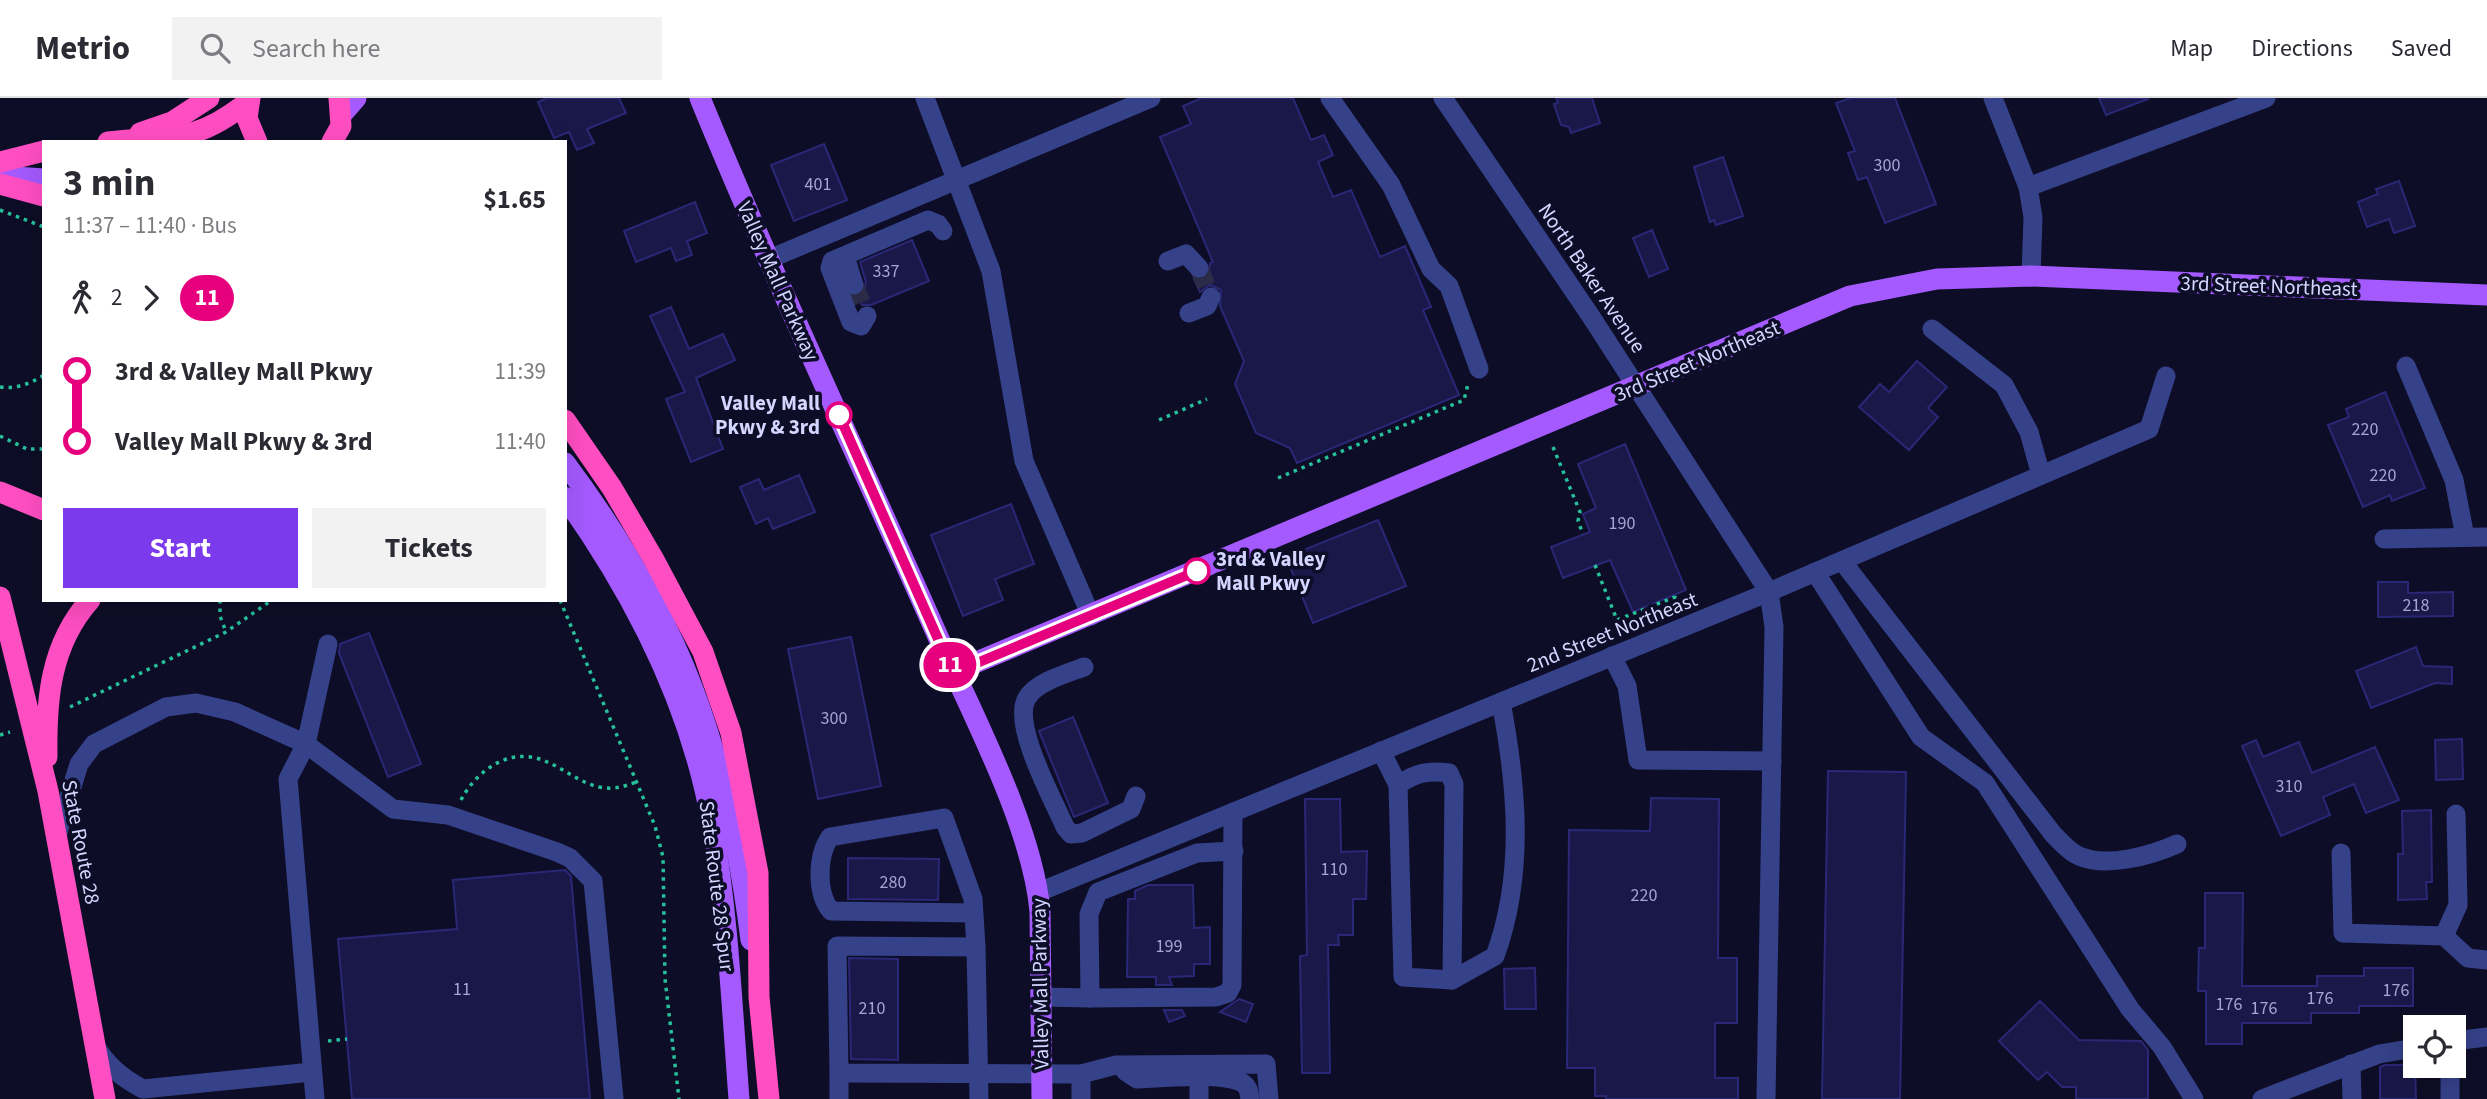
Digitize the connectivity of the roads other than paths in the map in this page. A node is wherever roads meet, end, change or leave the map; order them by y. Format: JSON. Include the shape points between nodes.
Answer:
{"nodes":[{"id":1,"x":209,"y":98,"type":"edge"},
{"id":2,"x":700,"y":98,"type":"edge"},
{"id":3,"x":925,"y":98,"type":"edge"},
{"id":4,"x":1151,"y":98,"type":"edge"},
{"id":5,"x":1330,"y":98,"type":"edge"},
{"id":6,"x":1443,"y":98,"type":"edge"},
{"id":7,"x":1993,"y":98,"type":"edge"},
{"id":8,"x":2266,"y":98,"type":"edge"},
{"id":9,"x":249,"y":100,"type":"edge"},
{"id":10,"x":346,"y":103,"type":"edge"},
{"id":11,"x":116,"y":140,"type":"edge"},
{"id":12,"x":132,"y":140,"type":"edge"},
{"id":13,"x":256,"y":140,"type":"edge"},
{"id":14,"x":335,"y":140,"type":"edge"},
{"id":15,"x":42,"y":152,"type":"edge"},
{"id":16,"x":0,"y":163,"type":"edge"},
{"id":17,"x":42,"y":163,"type":"edge"},
{"id":18,"x":42,"y":179,"type":"edge"},
{"id":19,"x":0,"y":180,"type":"edge"},
{"id":20,"x":958,"y":181,"type":"junction"},
{"id":21,"x":2028,"y":187,"type":"junction"},
{"id":22,"x":42,"y":189,"type":"edge"},
{"id":23,"x":42,"y":195,"type":"edge"},
{"id":24,"x":943,"y":231,"type":"dead end"},
{"id":25,"x":841,"y":257,"type":"junction"},
{"id":26,"x":767,"y":260,"type":"junction"},
{"id":27,"x":1168,"y":261,"type":"dead end"},
{"id":28,"x":1199,"y":268,"type":"dead end"},
{"id":29,"x":2031,"y":276,"type":"junction"},
{"id":30,"x":850,"y":287,"type":"tunnel mouth"},
{"id":31,"x":2487,"y":295,"type":"edge"},
{"id":32,"x":1211,"y":297,"type":"dead end"},
{"id":33,"x":1189,"y":313,"type":"dead end"},
{"id":34,"x":864,"y":324,"type":"dead end"},
{"id":35,"x":1932,"y":329,"type":"dead end"},
{"id":36,"x":2406,"y":366,"type":"dead end"},
{"id":37,"x":1479,"y":369,"type":"road end"},
{"id":38,"x":2166,"y":376,"type":"dead end"},
{"id":39,"x":1637,"y":387,"type":"junction"},
{"id":40,"x":567,"y":423,"type":"edge"},
{"id":41,"x":568,"y":466,"type":"edge"},
{"id":42,"x":2041,"y":475,"type":"junction"},
{"id":43,"x":0,"y":492,"type":"edge"},
{"id":44,"x":567,"y":499,"type":"edge"},
{"id":45,"x":42,"y":509,"type":"edge"},
{"id":46,"x":2465,"y":537,"type":"junction"},
{"id":47,"x":2487,"y":537,"type":"edge"},
{"id":48,"x":2384,"y":539,"type":"dead end"},
{"id":49,"x":1842,"y":561,"type":"junction"},
{"id":50,"x":1815,"y":572,"type":"junction"},
{"id":51,"x":1769,"y":592,"type":"junction"},
{"id":52,"x":0,"y":597,"type":"edge"},
{"id":53,"x":89,"y":602,"type":"edge"},
{"id":54,"x":1091,"y":616,"type":"junction"},
{"id":55,"x":328,"y":644,"type":"dead end"},
{"id":56,"x":1612,"y":656,"type":"junction"},
{"id":57,"x":1084,"y":667,"type":"dead end"},
{"id":58,"x":953,"y":673,"type":"junction"},
{"id":59,"x":1501,"y":702,"type":"junction"},
{"id":60,"x":306,"y":744,"type":"junction"},
{"id":61,"x":1381,"y":751,"type":"junction"},
{"id":62,"x":1772,"y":761,"type":"junction"},
{"id":63,"x":1398,"y":785,"type":"junction"},
{"id":64,"x":48,"y":791,"type":"junction"},
{"id":65,"x":1136,"y":796,"type":"dead end"},
{"id":66,"x":1233,"y":812,"type":"junction"},
{"id":67,"x":2456,"y":814,"type":"dead end"},
{"id":68,"x":55,"y":840,"type":"junction"},
{"id":69,"x":2177,"y":844,"type":"dead end"},
{"id":70,"x":1234,"y":852,"type":"junction"},
{"id":71,"x":2341,"y":853,"type":"dead end"},
{"id":72,"x":1038,"y":892,"type":"junction"},
{"id":73,"x":974,"y":913,"type":"junction"},
{"id":74,"x":2444,"y":936,"type":"junction"},
{"id":75,"x":976,"y":947,"type":"junction"},
{"id":76,"x":2487,"y":961,"type":"edge"},
{"id":77,"x":1452,"y":980,"type":"junction"},
{"id":78,"x":1042,"y":997,"type":"junction"},
{"id":79,"x":758,"y":998,"type":"junction"},
{"id":80,"x":1090,"y":998,"type":"junction"},
{"id":81,"x":2487,"y":1037,"type":"edge"},
{"id":82,"x":2466,"y":1040,"type":"edge"},
{"id":83,"x":95,"y":1046,"type":"junction"},
{"id":84,"x":2403,"y":1050,"type":"edge"},
{"id":85,"x":2351,"y":1064,"type":"junction"},
{"id":86,"x":1199,"y":1071,"type":"junction"},
{"id":87,"x":312,"y":1072,"type":"junction"},
{"id":88,"x":839,"y":1073,"type":"junction"},
{"id":89,"x":979,"y":1074,"type":"junction"},
{"id":90,"x":1042,"y":1074,"type":"junction"},
{"id":91,"x":1081,"y":1074,"type":"junction"},
{"id":92,"x":2450,"y":1078,"type":"edge"},
{"id":93,"x":105,"y":1099,"type":"edge"},
{"id":94,"x":315,"y":1099,"type":"edge"},
{"id":95,"x":614,"y":1099,"type":"edge"},
{"id":96,"x":739,"y":1099,"type":"edge"},
{"id":97,"x":769,"y":1099,"type":"edge"},
{"id":98,"x":839,"y":1099,"type":"edge"},
{"id":99,"x":979,"y":1099,"type":"edge"},
{"id":100,"x":1042,"y":1099,"type":"edge"},
{"id":101,"x":1082,"y":1099,"type":"edge"},
{"id":102,"x":1199,"y":1099,"type":"edge"},
{"id":103,"x":1250,"y":1099,"type":"edge"},
{"id":104,"x":1269,"y":1099,"type":"edge"},
{"id":105,"x":1766,"y":1099,"type":"edge"},
{"id":106,"x":2194,"y":1099,"type":"edge"},
{"id":107,"x":2262,"y":1099,"type":"edge"},
{"id":108,"x":2352,"y":1099,"type":"edge"},
{"id":109,"x":2450,"y":1099,"type":"edge"}],
"edges":[{"from":1,"to":11,"type":"highway","via":[[172,122]]},
{"from":2,"to":26,"type":"main road","name":"Valley Mall Parkway"},
{"from":3,"to":20,"type":"street"},
{"from":4,"to":20,"type":"street"},
{"from":5,"to":37,"type":"street","via":[[1391,185],[1431,269],[1450,286]]},
{"from":6,"to":39,"type":"street","name":"North Baker Avenue"},
{"from":7,"to":21,"type":"street"},
{"from":8,"to":21,"type":"street"},
{"from":9,"to":12,"type":"highway","via":[[204,131]]},
{"from":9,"to":13,"type":"highway","via":[[247,118]]},
{"from":10,"to":14,"type":"highway"},
{"from":15,"to":16,"type":"highway"},
{"from":16,"to":17,"type":"main road"},
{"from":18,"to":19,"type":"main road"},
{"from":19,"to":22,"type":"highway"},
{"from":19,"to":23,"type":"highway"},
{"from":20,"to":26,"type":"street"},
{"from":20,"to":54,"type":"street","via":[[991,271],[1024,461]]},
{"from":21,"to":29,"type":"street","via":[[2033,217]]},
{"from":24,"to":25,"type":"street","via":[[928,220]]},
{"from":25,"to":30,"type":"street"},
{"from":25,"to":34,"type":"street","via":[[832,261],[830,268],[851,322]]},
{"from":26,"to":58,"type":"main road","name":"Valley Mall Parkway"},
{"from":27,"to":28,"type":"street","via":[[1186,254]]},
{"from":29,"to":31,"type":"main road","name":"3rd Street Northeast"},
{"from":29,"to":39,"type":"main road","name":"3rd Street Northeast","via":[[1937,278],[1850,296]]},
{"from":32,"to":33,"type":"street","via":[[1207,306]]},
{"from":35,"to":42,"type":"street","via":[[2004,385],[2029,432]]},
{"from":36,"to":46,"type":"street","via":[[2454,480]]},
{"from":38,"to":42,"type":"street","name":"2nd Street Northeast","via":[[2149,429]]},
{"from":39,"to":51,"type":"street","name":"North Baker Avenue"},
{"from":39,"to":54,"type":"main road","name":"3rd Street Northeast"},
{"from":40,"to":79,"type":"highway","via":[[653,558],[703,652],[731,733],[758,873]]},
{"from":41,"to":79,"type":"main road","name":"State Route 28 Spur","via":[[649,590],[683,659],[710,732],[738,845]]},
{"from":42,"to":49,"type":"street","name":"2nd Street Northeast"},
{"from":43,"to":45,"type":"highway"},
{"from":44,"to":96,"type":"main road","name":"State Route 28 Spur","via":[[607,557],[653,641],[692,745],[715,842]]},
{"from":46,"to":47,"type":"street"},
{"from":46,"to":48,"type":"street"},
{"from":49,"to":50,"type":"street","name":"2nd Street Northeast"},
{"from":49,"to":69,"type":"street","via":[[2053,834],[2076,855],[2098,862],[2160,852]]},
{"from":50,"to":51,"type":"street","name":"2nd Street Northeast"},
{"from":50,"to":106,"type":"street","via":[[1921,737],[1985,783],[2130,1009],[2162,1047]]},
{"from":51,"to":56,"type":"street","name":"2nd Street Northeast"},
{"from":51,"to":62,"type":"street","via":[[1774,627]]},
{"from":52,"to":64,"type":"highway","name":"State Route 28"},
{"from":53,"to":64,"type":"highway","via":[[66,634],[51,679]]},
{"from":54,"to":58,"type":"main road","name":"3rd Street Northeast"},
{"from":55,"to":60,"type":"street"},
{"from":56,"to":59,"type":"street","name":"2nd Street Northeast"},
{"from":56,"to":62,"type":"street","via":[[1628,686],[1638,760]]},
{"from":57,"to":65,"type":"street","via":[[1041,686],[1027,698],[1023,715],[1027,737],[1072,834],[1131,809]]},
{"from":58,"to":72,"type":"main road","name":"Valley Mall Parkway","via":[[1023,834]]},
{"from":59,"to":61,"type":"street","name":"2nd Street Northeast"},
{"from":59,"to":77,"type":"street","via":[[1513,779],[1513,896],[1495,956]]},
{"from":60,"to":68,"type":"street","via":[[235,712],[197,703],[166,707],[94,744],[79,764]]},
{"from":60,"to":87,"type":"street","via":[[288,779]]},
{"from":60,"to":95,"type":"street","via":[[393,809],[449,815],[570,858],[593,881]]},
{"from":61,"to":63,"type":"street"},
{"from":61,"to":66,"type":"street","name":"2nd Street Northeast"},
{"from":62,"to":105,"type":"street"},
{"from":63,"to":77,"type":"street","via":[[1403,977]]},
{"from":63,"to":77,"type":"street","via":[[1413,775],[1434,771],[1449,773],[1454,784]]},
{"from":64,"to":68,"type":"highway","name":"State Route 28"},
{"from":66,"to":70,"type":"street"},
{"from":66,"to":72,"type":"street","name":"2nd Street Northeast"},
{"from":67,"to":74,"type":"street","via":[[2458,905]]},
{"from":68,"to":83,"type":"highway","name":"State Route 28"},
{"from":70,"to":80,"type":"street","via":[[1197,853],[1098,892],[1088,914]]},
{"from":70,"to":80,"type":"street","via":[[1232,985],[1228,993],[1216,997]]},
{"from":71,"to":74,"type":"street","via":[[2343,933]]},
{"from":72,"to":78,"type":"main road","name":"Valley Mall Parkway"},
{"from":73,"to":73,"type":"street","via":[[944,818],[830,837],[822,849],[824,903],[831,911]]},
{"from":73,"to":75,"type":"street"},
{"from":74,"to":76,"type":"street","via":[[2468,958]]},
{"from":75,"to":88,"type":"street","via":[[837,946]]},
{"from":75,"to":89,"type":"street"},
{"from":78,"to":80,"type":"street"},
{"from":78,"to":90,"type":"main road","name":"Valley Mall Parkway"},
{"from":79,"to":97,"type":"highway"},
{"from":81,"to":82,"type":"street"},
{"from":83,"to":87,"type":"street","via":[[106,1063],[143,1089]]},
{"from":83,"to":93,"type":"highway","name":"State Route 28"},
{"from":84,"to":85,"type":"street"},
{"from":85,"to":107,"type":"street"},
{"from":85,"to":108,"type":"street"},
{"from":86,"to":91,"type":"street","via":[[1116,1065]]},
{"from":86,"to":102,"type":"street"},
{"from":86,"to":103,"type":"street","via":[[1235,1079],[1248,1088]]},
{"from":86,"to":104,"type":"street","via":[[1266,1065]]},
{"from":87,"to":94,"type":"street"},
{"from":88,"to":89,"type":"street"},
{"from":88,"to":98,"type":"street"},
{"from":89,"to":90,"type":"street"},
{"from":89,"to":99,"type":"street"},
{"from":90,"to":91,"type":"street"},
{"from":90,"to":100,"type":"main road","name":"Valley Mall Parkway"},
{"from":91,"to":101,"type":"street"},
{"from":92,"to":109,"type":"street"}]}
